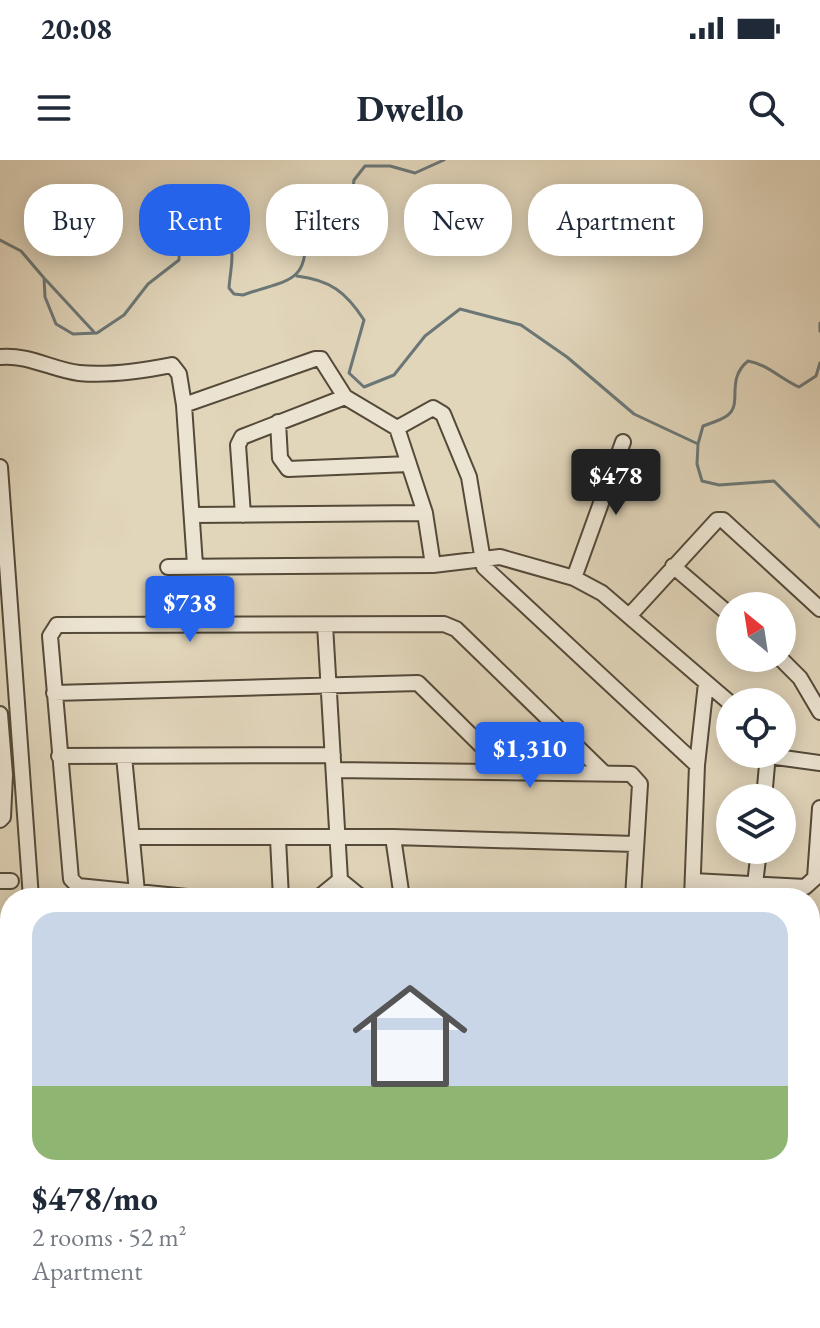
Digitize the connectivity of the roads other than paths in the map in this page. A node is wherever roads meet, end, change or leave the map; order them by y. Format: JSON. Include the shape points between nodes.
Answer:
{"nodes":[{"id":1,"x":0,"y":357,"type":"edge"},
{"id":2,"x":345,"y":397,"type":"junction"},
{"id":3,"x":184,"y":405,"type":"junction"},
{"id":4,"x":278,"y":422,"type":"junction"},
{"id":5,"x":397,"y":428,"type":"junction"},
{"id":6,"x":623,"y":442,"type":"dead end"},
{"id":7,"x":409,"y":464,"type":"junction"},
{"id":8,"x":0,"y":467,"type":"edge"},
{"id":9,"x":425,"y":513,"type":"junction"},
{"id":10,"x":192,"y":515,"type":"junction"},
{"id":11,"x":243,"y":515,"type":"junction"},
{"id":12,"x":480,"y":559,"type":"junction"},
{"id":13,"x":195,"y":565,"type":"junction"},
{"id":14,"x":433,"y":565,"type":"junction"},
{"id":15,"x":673,"y":566,"type":"junction"},
{"id":16,"x":168,"y":567,"type":"dead end"},
{"id":17,"x":574,"y":578,"type":"junction"},
{"id":18,"x":716,"y":603,"type":"edge"},
{"id":19,"x":820,"y":609,"type":"edge"},
{"id":20,"x":630,"y":615,"type":"junction"},
{"id":21,"x":6,"y":620,"type":"edge"},
{"id":22,"x":325,"y":625,"type":"junction"},
{"id":23,"x":794,"y":672,"type":"edge"},
{"id":24,"x":706,"y":683,"type":"junction"},
{"id":25,"x":329,"y":684,"type":"junction"},
{"id":26,"x":716,"y":691,"type":"edge"},
{"id":27,"x":54,"y":693,"type":"junction"},
{"id":28,"x":820,"y":712,"type":"edge"},
{"id":29,"x":0,"y":714,"type":"edge"},
{"id":30,"x":59,"y":756,"type":"junction"},
{"id":31,"x":124,"y":756,"type":"junction"},
{"id":32,"x":796,"y":759,"type":"edge"},
{"id":33,"x":333,"y":763,"type":"junction"},
{"id":34,"x":820,"y":763,"type":"edge"},
{"id":35,"x":697,"y":765,"type":"junction"},
{"id":36,"x":507,"y":771,"type":"junction"},
{"id":37,"x":604,"y":773,"type":"junction"},
{"id":38,"x":3,"y":775,"type":"edge"},
{"id":39,"x":820,"y":808,"type":"edge"},
{"id":40,"x":0,"y":820,"type":"edge"},
{"id":41,"x":132,"y":837,"type":"junction"},
{"id":42,"x":393,"y":837,"type":"junction"},
{"id":43,"x":278,"y":839,"type":"junction"},
{"id":44,"x":338,"y":839,"type":"junction"},
{"id":45,"x":635,"y":844,"type":"junction"},
{"id":46,"x":757,"y":864,"type":"edge"},
{"id":47,"x":340,"y":880,"type":"junction"},
{"id":48,"x":693,"y":881,"type":"junction"},
{"id":49,"x":755,"y":884,"type":"junction"},
{"id":50,"x":30,"y":888,"type":"edge"},
{"id":51,"x":98,"y":888,"type":"edge"},
{"id":52,"x":137,"y":888,"type":"edge"},
{"id":53,"x":280,"y":888,"type":"edge"},
{"id":54,"x":330,"y":888,"type":"edge"},
{"id":55,"x":350,"y":888,"type":"edge"},
{"id":56,"x":401,"y":888,"type":"edge"},
{"id":57,"x":633,"y":888,"type":"edge"},
{"id":58,"x":693,"y":888,"type":"edge"}],
"edges":[{"from":1,"to":3,"type":"street","via":[[78,373],[172,365],[179,374]]},
{"from":2,"to":3,"type":"street","via":[[327,365],[315,359]]},
{"from":2,"to":4,"type":"street"},
{"from":2,"to":5,"type":"street"},
{"from":3,"to":10,"type":"street"},
{"from":4,"to":7,"type":"street","via":[[280,458],[288,469]]},
{"from":4,"to":11,"type":"street","via":[[248,433],[238,445]]},
{"from":5,"to":7,"type":"street"},
{"from":5,"to":12,"type":"street","via":[[433,408],[443,414],[469,477]]},
{"from":6,"to":17,"type":"street"},
{"from":7,"to":9,"type":"street"},
{"from":8,"to":21,"type":"street"},
{"from":9,"to":11,"type":"street"},
{"from":9,"to":14,"type":"street"},
{"from":10,"to":11,"type":"street"},
{"from":10,"to":13,"type":"street"},
{"from":12,"to":14,"type":"street"},
{"from":12,"to":17,"type":"street","via":[[500,557]]},
{"from":12,"to":35,"type":"street","via":[[488,573]]},
{"from":13,"to":14,"type":"street"},
{"from":13,"to":16,"type":"street"},
{"from":15,"to":18,"type":"street"},
{"from":15,"to":19,"type":"street","via":[[711,523],[723,520]]},
{"from":15,"to":20,"type":"street"},
{"from":17,"to":20,"type":"street"},
{"from":20,"to":24,"type":"street"},
{"from":21,"to":50,"type":"street"},
{"from":22,"to":25,"type":"street"},
{"from":22,"to":27,"type":"street","via":[[57,625],[50,636]]},
{"from":22,"to":37,"type":"street","via":[[444,624],[456,629]]},
{"from":23,"to":28,"type":"street"},
{"from":24,"to":26,"type":"street"},
{"from":24,"to":35,"type":"street"},
{"from":25,"to":27,"type":"street"},
{"from":25,"to":33,"type":"street"},
{"from":25,"to":36,"type":"street","via":[[418,683]]},
{"from":27,"to":30,"type":"street"},
{"from":29,"to":38,"type":"street"},
{"from":30,"to":31,"type":"street"},
{"from":30,"to":51,"type":"street","via":[[71,879],[78,886]]},
{"from":31,"to":33,"type":"street"},
{"from":31,"to":41,"type":"street"},
{"from":32,"to":34,"type":"street"},
{"from":33,"to":36,"type":"street"},
{"from":33,"to":44,"type":"street"},
{"from":35,"to":48,"type":"street"},
{"from":36,"to":37,"type":"street"},
{"from":37,"to":45,"type":"street","via":[[631,774],[640,784]]},
{"from":38,"to":40,"type":"street"},
{"from":39,"to":49,"type":"street","via":[[812,883]]},
{"from":41,"to":43,"type":"street"},
{"from":41,"to":52,"type":"street"},
{"from":42,"to":44,"type":"street"},
{"from":42,"to":45,"type":"street"},
{"from":42,"to":56,"type":"street"},
{"from":43,"to":44,"type":"street"},
{"from":43,"to":53,"type":"street"},
{"from":44,"to":47,"type":"street"},
{"from":45,"to":57,"type":"street"},
{"from":46,"to":49,"type":"street"},
{"from":47,"to":54,"type":"street"},
{"from":47,"to":55,"type":"street"},
{"from":48,"to":49,"type":"street"},
{"from":48,"to":58,"type":"street"}]}
